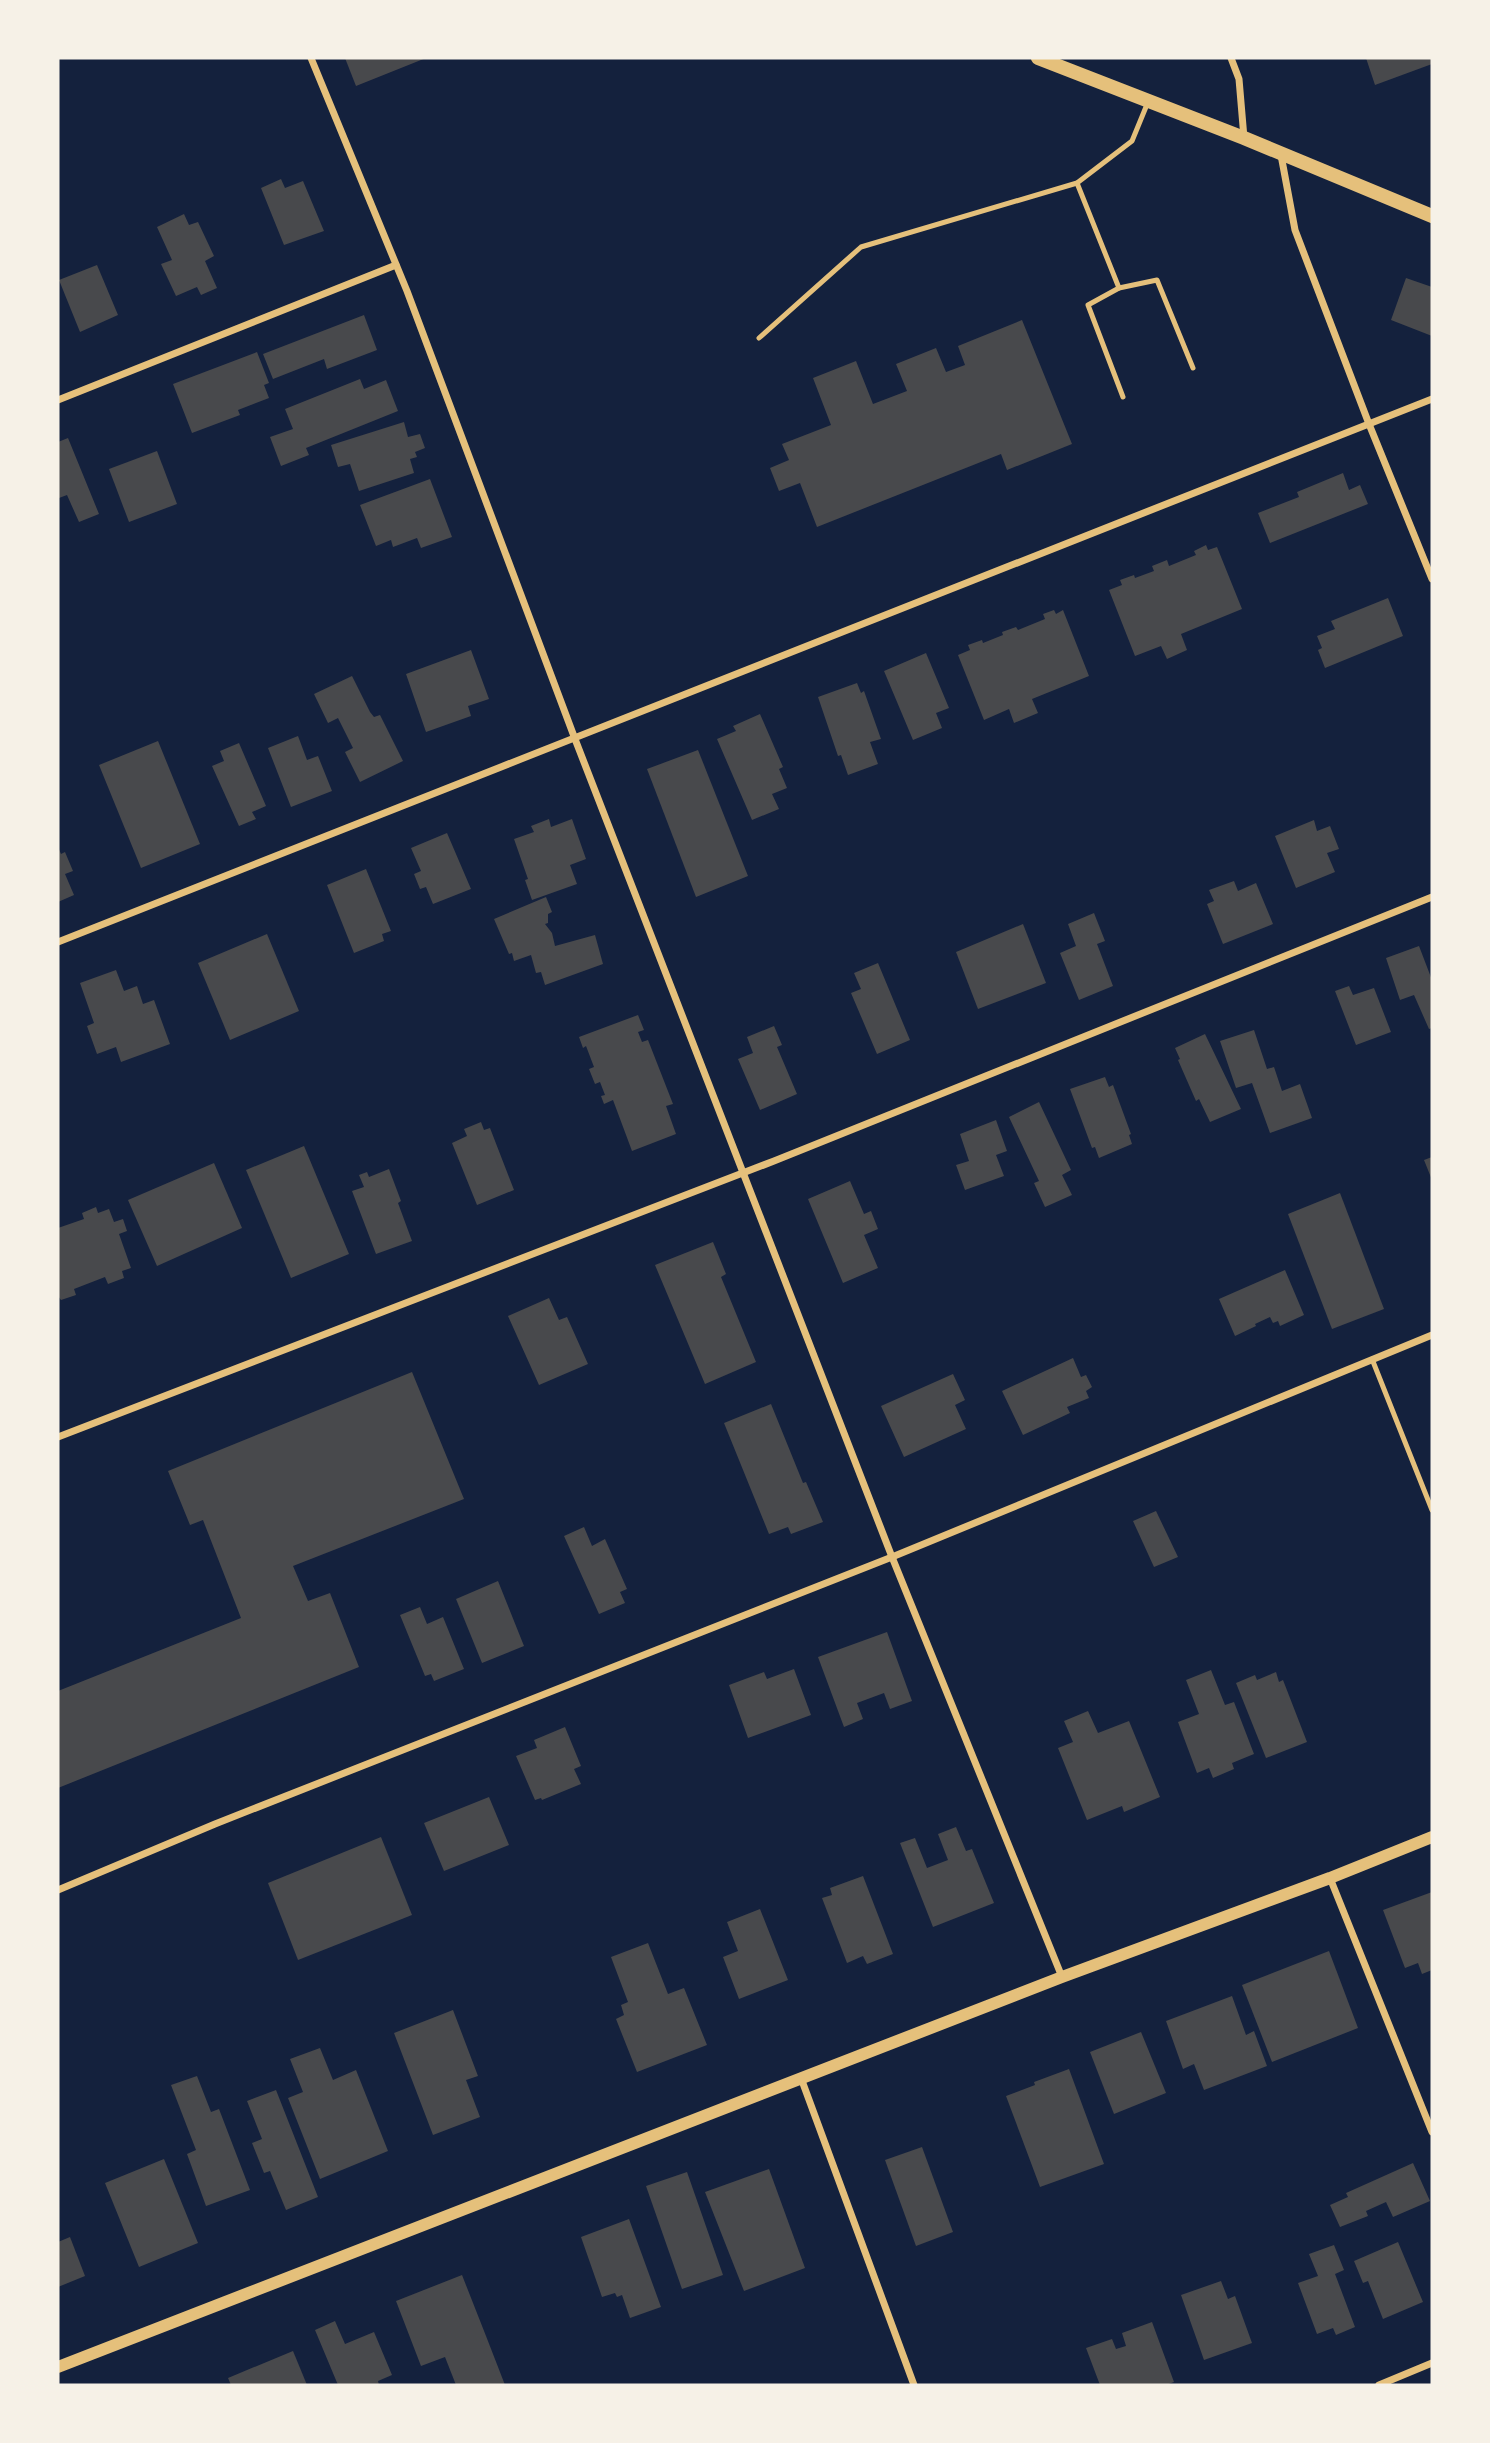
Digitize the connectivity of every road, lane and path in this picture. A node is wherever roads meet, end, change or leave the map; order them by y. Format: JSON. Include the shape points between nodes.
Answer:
{"nodes":[{"id":1,"x":311,"y":58,"type":"edge"},
{"id":2,"x":1038,"y":58,"type":"edge"},
{"id":3,"x":1231,"y":58,"type":"edge"},
{"id":4,"x":1148,"y":102,"type":"junction"},
{"id":5,"x":1244,"y":138,"type":"junction"},
{"id":6,"x":1281,"y":155,"type":"junction"},
{"id":7,"x":1077,"y":183,"type":"junction"},
{"id":8,"x":1432,"y":216,"type":"edge"},
{"id":9,"x":396,"y":265,"type":"junction"},
{"id":10,"x":1119,"y":288,"type":"junction"},
{"id":11,"x":760,"y":338,"type":"dead end"},
{"id":12,"x":1193,"y":368,"type":"dead end"},
{"id":13,"x":1123,"y":397,"type":"dead end"},
{"id":14,"x":1432,"y":399,"type":"edge"},
{"id":15,"x":58,"y":400,"type":"edge"},
{"id":16,"x":1369,"y":424,"type":"junction"},
{"id":17,"x":1432,"y":579,"type":"edge"},
{"id":18,"x":575,"y":739,"type":"junction"},
{"id":19,"x":1432,"y":897,"type":"edge"},
{"id":20,"x":58,"y":942,"type":"edge"},
{"id":21,"x":743,"y":1173,"type":"junction"},
{"id":22,"x":1432,"y":1335,"type":"edge"},
{"id":23,"x":1372,"y":1359,"type":"junction"},
{"id":24,"x":58,"y":1437,"type":"edge"},
{"id":25,"x":1432,"y":1510,"type":"edge"},
{"id":26,"x":892,"y":1557,"type":"junction"},
{"id":27,"x":1432,"y":1837,"type":"edge"},
{"id":28,"x":1330,"y":1878,"type":"junction"},
{"id":29,"x":58,"y":1890,"type":"edge"},
{"id":30,"x":1062,"y":1977,"type":"junction"},
{"id":31,"x":802,"y":2078,"type":"junction"},
{"id":32,"x":1432,"y":2132,"type":"edge"},
{"id":33,"x":1432,"y":2363,"type":"edge"},
{"id":34,"x":58,"y":2367,"type":"edge"},
{"id":35,"x":914,"y":2385,"type":"edge"},
{"id":36,"x":1379,"y":2385,"type":"edge"}],
"edges":[{"from":1,"to":9,"type":"street"},
{"from":2,"to":4,"type":"main road"},
{"from":3,"to":5,"type":"street","via":[[1239,79]]},
{"from":4,"to":5,"type":"main road"},
{"from":4,"to":7,"type":"lane","via":[[1132,141]]},
{"from":5,"to":6,"type":"main road"},
{"from":6,"to":8,"type":"main road"},
{"from":6,"to":16,"type":"street","via":[[1295,230]]},
{"from":7,"to":10,"type":"lane"},
{"from":7,"to":11,"type":"lane","via":[[861,247]]},
{"from":9,"to":15,"type":"street"},
{"from":9,"to":18,"type":"street"},
{"from":10,"to":12,"type":"lane","via":[[1157,280]]},
{"from":10,"to":13,"type":"lane","via":[[1088,305]]},
{"from":14,"to":16,"type":"street"},
{"from":16,"to":17,"type":"street"},
{"from":16,"to":18,"type":"street"},
{"from":18,"to":20,"type":"street"},
{"from":18,"to":21,"type":"street"},
{"from":19,"to":21,"type":"street"},
{"from":21,"to":24,"type":"street"},
{"from":21,"to":26,"type":"street"},
{"from":22,"to":23,"type":"street"},
{"from":23,"to":25,"type":"lane"},
{"from":23,"to":26,"type":"street"},
{"from":26,"to":29,"type":"street"},
{"from":26,"to":30,"type":"street"},
{"from":27,"to":28,"type":"street"},
{"from":28,"to":30,"type":"street"},
{"from":28,"to":32,"type":"street"},
{"from":30,"to":31,"type":"street"},
{"from":31,"to":34,"type":"street"},
{"from":31,"to":35,"type":"street"},
{"from":33,"to":36,"type":"street"}]}
